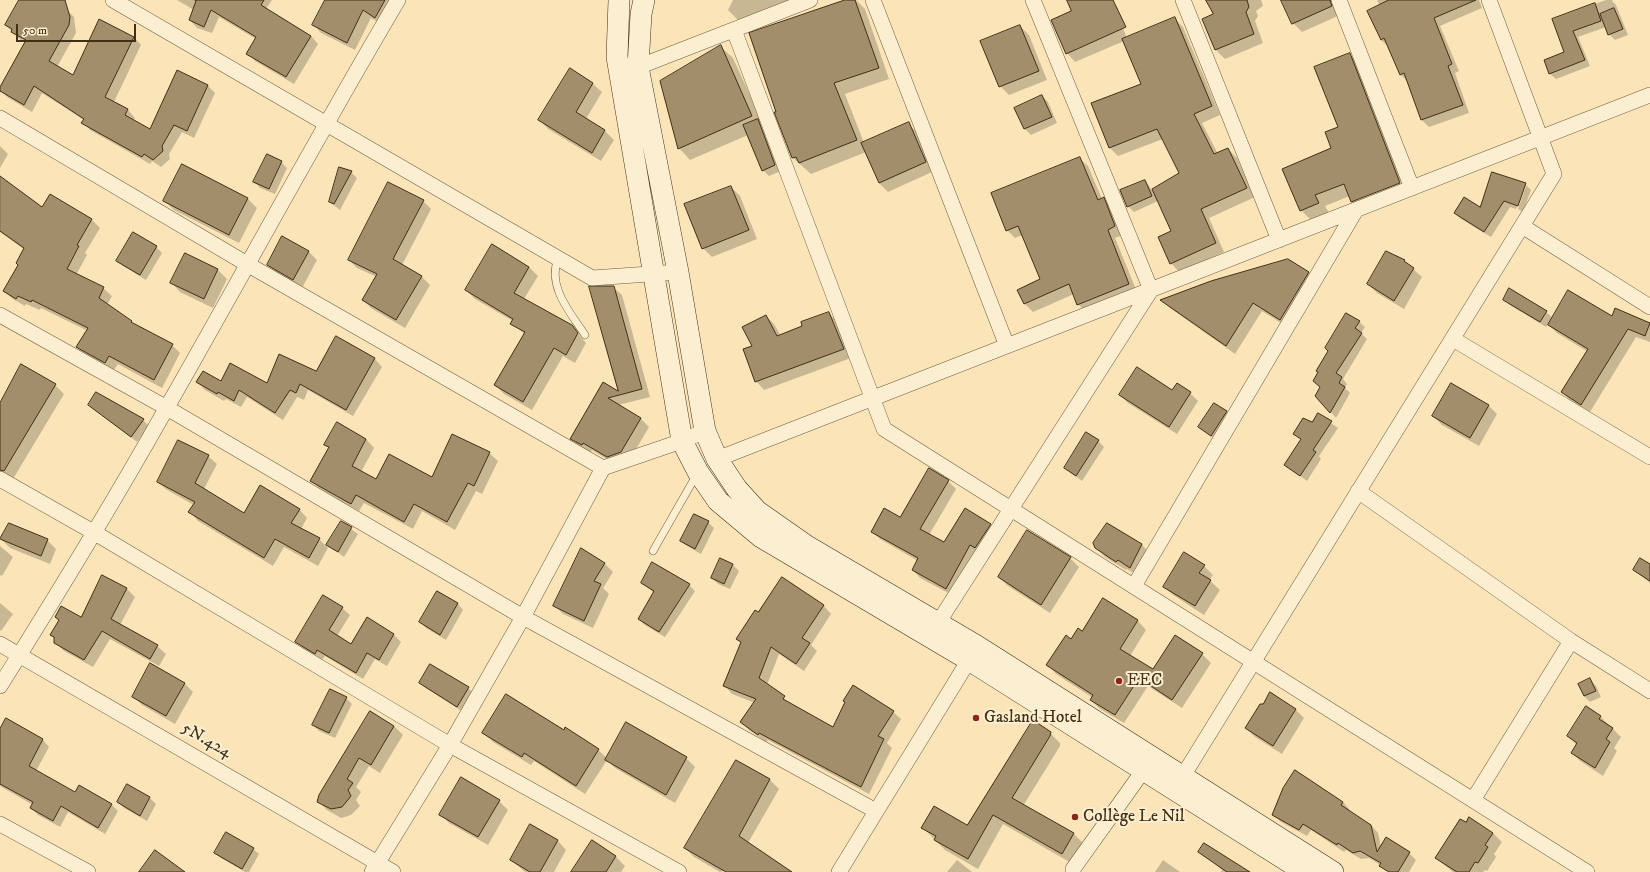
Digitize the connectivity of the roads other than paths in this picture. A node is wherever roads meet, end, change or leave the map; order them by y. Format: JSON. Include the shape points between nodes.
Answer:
{"nodes":[{"id":1,"x":114,"y":0,"type":"edge"},
{"id":2,"x":398,"y":0,"type":"edge"},
{"id":3,"x":619,"y":0,"type":"edge"},
{"id":4,"x":644,"y":0,"type":"edge"},
{"id":5,"x":810,"y":0,"type":"edge"},
{"id":6,"x":873,"y":0,"type":"edge"},
{"id":7,"x":1032,"y":0,"type":"edge"},
{"id":8,"x":1183,"y":0,"type":"edge"},
{"id":9,"x":1339,"y":0,"type":"edge"},
{"id":10,"x":1489,"y":0,"type":"edge"},
{"id":11,"x":734,"y":30,"type":"junction"},
{"id":12,"x":638,"y":67,"type":"junction"},
{"id":13,"x":1650,"y":95,"type":"edge"},
{"id":14,"x":0,"y":118,"type":"edge"},
{"id":15,"x":325,"y":123,"type":"junction"},
{"id":16,"x":1540,"y":138,"type":"junction"},
{"id":17,"x":1412,"y":188,"type":"junction"},
{"id":18,"x":1356,"y":210,"type":"junction"},
{"id":19,"x":1522,"y":226,"type":"junction"},
{"id":20,"x":1279,"y":240,"type":"junction"},
{"id":21,"x":558,"y":258,"type":"junction"},
{"id":22,"x":247,"y":264,"type":"junction"},
{"id":23,"x":678,"y":272,"type":"junction"},
{"id":24,"x":654,"y":274,"type":"junction"},
{"id":25,"x":1150,"y":290,"type":"junction"},
{"id":26,"x":1650,"y":307,"type":"edge"},
{"id":27,"x":0,"y":315,"type":"edge"},
{"id":28,"x":585,"y":335,"type":"dead end"},
{"id":29,"x":1453,"y":339,"type":"junction"},
{"id":30,"x":1007,"y":346,"type":"junction"},
{"id":31,"x":873,"y":398,"type":"junction"},
{"id":32,"x":167,"y":408,"type":"junction"},
{"id":33,"x":705,"y":431,"type":"junction"},
{"id":34,"x":682,"y":441,"type":"junction"},
{"id":35,"x":1650,"y":457,"type":"edge"},
{"id":36,"x":717,"y":459,"type":"junction"},
{"id":37,"x":603,"y":468,"type":"junction"},
{"id":38,"x":698,"y":472,"type":"junction"},
{"id":39,"x":0,"y":479,"type":"edge"},
{"id":40,"x":1358,"y":491,"type":"junction"},
{"id":41,"x":1010,"y":508,"type":"junction"},
{"id":42,"x":95,"y":533,"type":"junction"},
{"id":43,"x":653,"y":551,"type":"dead end"},
{"id":44,"x":1134,"y":586,"type":"junction"},
{"id":45,"x":523,"y":617,"type":"junction"},
{"id":46,"x":938,"y":623,"type":"junction"},
{"id":47,"x":1570,"y":641,"type":"junction"},
{"id":48,"x":0,"y":644,"type":"edge"},
{"id":49,"x":20,"y":654,"type":"junction"},
{"id":50,"x":969,"y":660,"type":"junction"},
{"id":51,"x":1253,"y":662,"type":"junction"},
{"id":52,"x":0,"y":686,"type":"edge"},
{"id":53,"x":1650,"y":691,"type":"edge"},
{"id":54,"x":450,"y":745,"type":"junction"},
{"id":55,"x":1143,"y":771,"type":"junction"},
{"id":56,"x":1179,"y":783,"type":"junction"},
{"id":57,"x":1473,"y":800,"type":"junction"},
{"id":58,"x":876,"y":811,"type":"junction"},
{"id":59,"x":0,"y":824,"type":"edge"},
{"id":60,"x":375,"y":867,"type":"edge"},
{"id":61,"x":88,"y":872,"type":"edge"},
{"id":62,"x":393,"y":872,"type":"edge"},
{"id":63,"x":679,"y":872,"type":"edge"},
{"id":64,"x":839,"y":872,"type":"edge"},
{"id":65,"x":1073,"y":872,"type":"edge"},
{"id":66,"x":1305,"y":872,"type":"edge"},
{"id":67,"x":1333,"y":872,"type":"edge"},
{"id":68,"x":1586,"y":872,"type":"edge"}],
"edges":[{"from":1,"to":15,"type":"street"},
{"from":2,"to":15,"type":"street"},
{"from":3,"to":24,"type":"main road","via":[[617,58]]},
{"from":4,"to":12,"type":"main road"},
{"from":5,"to":11,"type":"street"},
{"from":6,"to":30,"type":"street"},
{"from":7,"to":25,"type":"street"},
{"from":8,"to":20,"type":"street"},
{"from":9,"to":17,"type":"street"},
{"from":10,"to":16,"type":"street"},
{"from":11,"to":12,"type":"street"},
{"from":11,"to":31,"type":"street"},
{"from":12,"to":23,"type":"main road"},
{"from":13,"to":16,"type":"street"},
{"from":14,"to":22,"type":"street"},
{"from":15,"to":21,"type":"street"},
{"from":15,"to":22,"type":"street"},
{"from":16,"to":17,"type":"street"},
{"from":16,"to":19,"type":"street","via":[[1554,174]]},
{"from":17,"to":18,"type":"street"},
{"from":18,"to":20,"type":"street"},
{"from":18,"to":44,"type":"street"},
{"from":19,"to":26,"type":"street"},
{"from":19,"to":29,"type":"street"},
{"from":20,"to":25,"type":"street"},
{"from":21,"to":24,"type":"street","via":[[592,278]]},
{"from":21,"to":28,"type":"lane","via":[[555,266],[556,286]]},
{"from":22,"to":32,"type":"street"},
{"from":22,"to":37,"type":"street"},
{"from":23,"to":24,"type":"street"},
{"from":23,"to":33,"type":"main road"},
{"from":24,"to":34,"type":"main road"},
{"from":25,"to":30,"type":"street"},
{"from":25,"to":41,"type":"street"},
{"from":27,"to":32,"type":"street"},
{"from":29,"to":35,"type":"street"},
{"from":29,"to":40,"type":"street"},
{"from":30,"to":31,"type":"street"},
{"from":31,"to":36,"type":"street"},
{"from":31,"to":41,"type":"street","via":[[884,429]]},
{"from":32,"to":42,"type":"street"},
{"from":32,"to":45,"type":"street"},
{"from":33,"to":34,"type":"street"},
{"from":33,"to":36,"type":"main road"},
{"from":34,"to":37,"type":"street"},
{"from":34,"to":38,"type":"main road"},
{"from":36,"to":46,"type":"main road","via":[[737,489],[757,511],[807,546]]},
{"from":37,"to":45,"type":"street"},
{"from":38,"to":43,"type":"lane"},
{"from":38,"to":50,"type":"main road","via":[[718,501],[761,537]]},
{"from":39,"to":42,"type":"street"},
{"from":40,"to":47,"type":"street"},
{"from":40,"to":51,"type":"street"},
{"from":41,"to":44,"type":"street"},
{"from":41,"to":46,"type":"street"},
{"from":42,"to":49,"type":"street"},
{"from":42,"to":54,"type":"street"},
{"from":44,"to":51,"type":"street"},
{"from":45,"to":54,"type":"street"},
{"from":45,"to":58,"type":"street"},
{"from":46,"to":56,"type":"main road"},
{"from":47,"to":53,"type":"street"},
{"from":47,"to":57,"type":"street"},
{"from":48,"to":49,"type":"street","name":"5N.424"},
{"from":49,"to":52,"type":"street"},
{"from":49,"to":60,"type":"street","name":"5N.424"},
{"from":50,"to":55,"type":"main road"},
{"from":50,"to":58,"type":"street"},
{"from":51,"to":56,"type":"street"},
{"from":51,"to":57,"type":"street"},
{"from":54,"to":60,"type":"street"},
{"from":54,"to":63,"type":"street"},
{"from":55,"to":56,"type":"main road"},
{"from":55,"to":65,"type":"street"},
{"from":56,"to":66,"type":"main road"},
{"from":56,"to":67,"type":"main road"},
{"from":57,"to":68,"type":"street"},
{"from":58,"to":64,"type":"street"},
{"from":59,"to":61,"type":"street"},
{"from":60,"to":62,"type":"street","name":"5N.424"}]}
